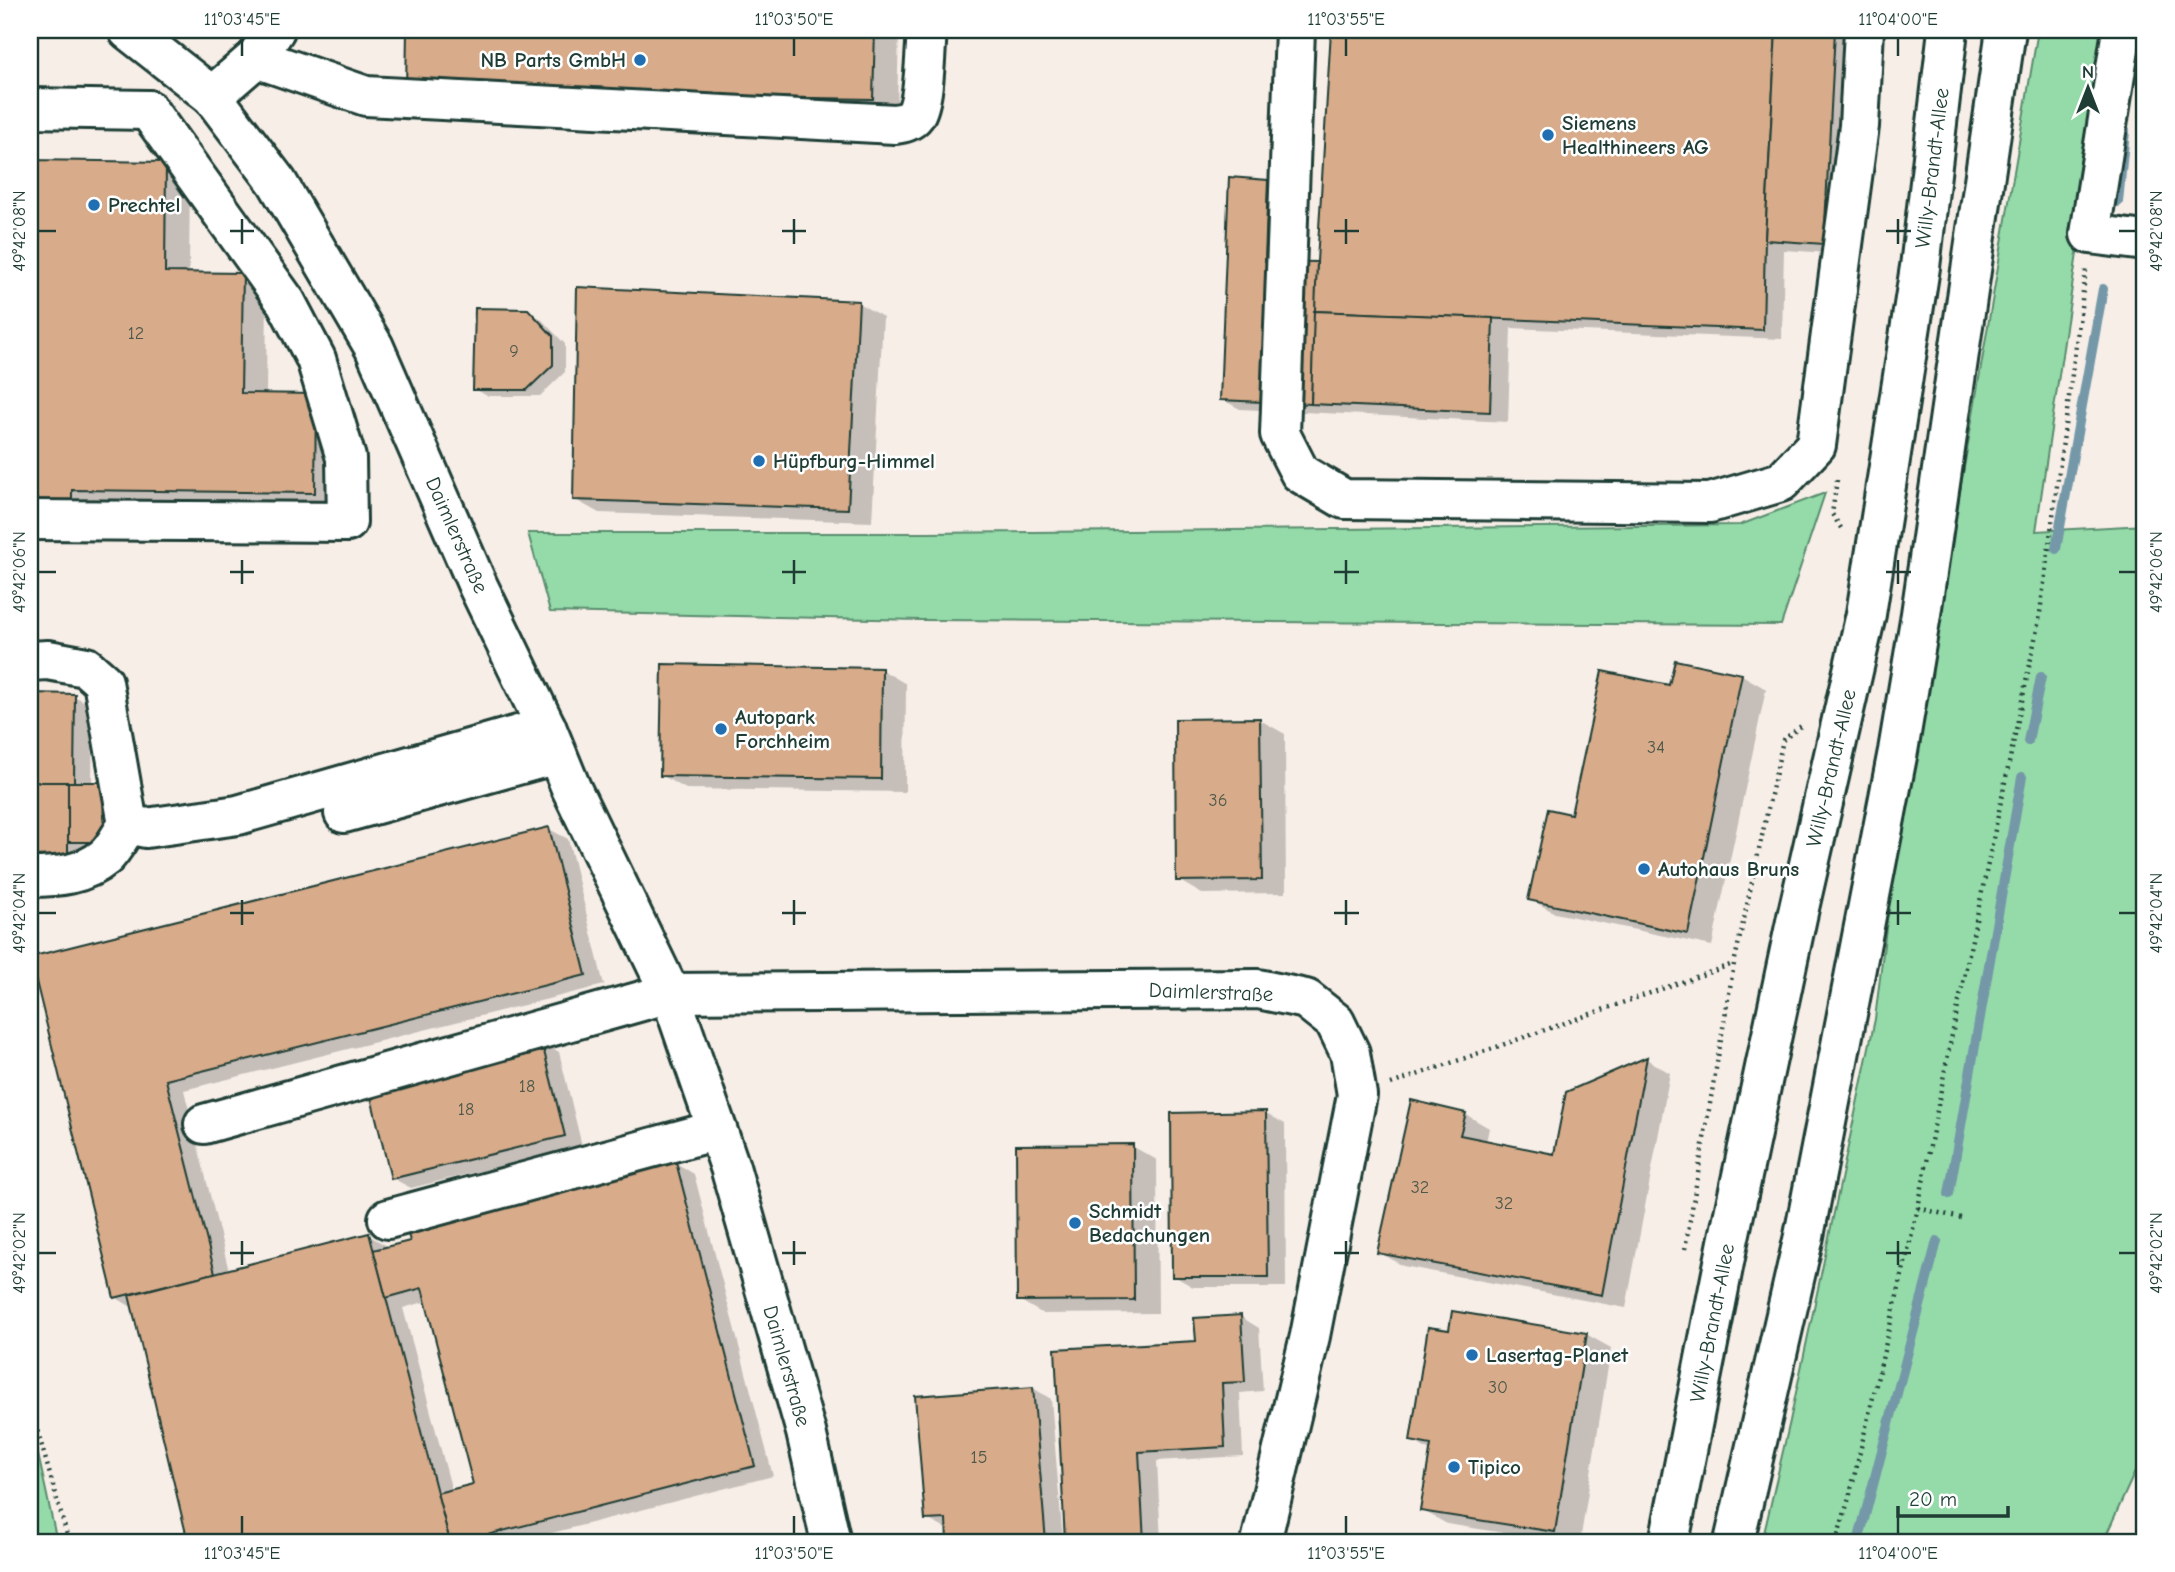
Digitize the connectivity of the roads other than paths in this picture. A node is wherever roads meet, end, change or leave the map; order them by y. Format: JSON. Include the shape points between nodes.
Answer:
{"nodes":[{"id":1,"x":128,"y":30,"type":"edge"},
{"id":2,"x":927,"y":30,"type":"edge"},
{"id":3,"x":1295,"y":30,"type":"edge"},
{"id":4,"x":1864,"y":30,"type":"edge"},
{"id":5,"x":1948,"y":30,"type":"edge"},
{"id":6,"x":2006,"y":30,"type":"edge"},
{"id":7,"x":2122,"y":30,"type":"edge"},
{"id":8,"x":265,"y":44,"type":"edge"},
{"id":9,"x":180,"y":70,"type":"junction"},
{"id":10,"x":212,"y":96,"type":"junction"},
{"id":11,"x":30,"y":108,"type":"edge"},
{"id":12,"x":148,"y":110,"type":"junction"},
{"id":13,"x":2145,"y":241,"type":"edge"},
{"id":14,"x":332,"y":276,"type":"junction"},
{"id":15,"x":286,"y":302,"type":"junction"},
{"id":16,"x":30,"y":520,"type":"edge"},
{"id":17,"x":30,"y":661,"type":"edge"},
{"id":18,"x":551,"y":740,"type":"junction"},
{"id":19,"x":344,"y":813,"type":"dead end"},
{"id":20,"x":128,"y":824,"type":"junction"},
{"id":21,"x":30,"y":877,"type":"edge"},
{"id":22,"x":670,"y":993,"type":"junction"},
{"id":23,"x":204,"y":1124,"type":"dead end"},
{"id":24,"x":717,"y":1130,"type":"junction"},
{"id":25,"x":388,"y":1219,"type":"dead end"},
{"id":26,"x":831,"y":1542,"type":"edge"},
{"id":27,"x":1261,"y":1542,"type":"edge"},
{"id":28,"x":1669,"y":1542,"type":"edge"},
{"id":29,"x":1734,"y":1542,"type":"edge"}],
"edges":[{"from":1,"to":9,"type":"main road","name":"Daimlerstraße"},
{"from":2,"to":8,"type":"main road","via":[[920,103],[914,117],[895,124],[366,96]]},
{"from":3,"to":4,"type":"main road","via":[[1280,434],[1300,473],[1344,499],[1710,503],[1781,482],[1816,445],[1859,126]]},
{"from":5,"to":28,"type":"main road","name":"Willy-Brandt-Allee","via":[[1920,267],[1866,614],[1794,930]]},
{"from":6,"to":29,"type":"main road","via":[[1898,751],[1804,1236]]},
{"from":7,"to":13,"type":"main road","via":[[2090,234]]},
{"from":8,"to":10,"type":"main road"},
{"from":9,"to":10,"type":"main road","name":"Daimlerstraße"},
{"from":9,"to":12,"type":"main road"},
{"from":10,"to":14,"type":"main road","name":"Daimlerstraße","via":[[277,182]]},
{"from":11,"to":12,"type":"main road"},
{"from":12,"to":15,"type":"main road"},
{"from":14,"to":15,"type":"main road"},
{"from":14,"to":18,"type":"main road","name":"Daimlerstraße","via":[[374,347]]},
{"from":15,"to":16,"type":"main road","via":[[316,359],[346,458],[347,522]]},
{"from":17,"to":20,"type":"main road","via":[[86,667],[103,682]]},
{"from":18,"to":19,"type":"main road"},
{"from":18,"to":20,"type":"main road","via":[[238,815],[146,828]]},
{"from":18,"to":22,"type":"main road","name":"Daimlerstraße"},
{"from":20,"to":21,"type":"main road","via":[[107,856],[81,872]]},
{"from":22,"to":23,"type":"main road"},
{"from":22,"to":24,"type":"main road","name":"Daimlerstraße"},
{"from":22,"to":27,"type":"main road","name":"Daimlerstraße","via":[[1258,989],[1306,999],[1335,1022],[1350,1053],[1357,1095],[1307,1349]]},
{"from":24,"to":25,"type":"main road"},
{"from":24,"to":26,"type":"main road","name":"Daimlerstraße","via":[[806,1432]]}]}
